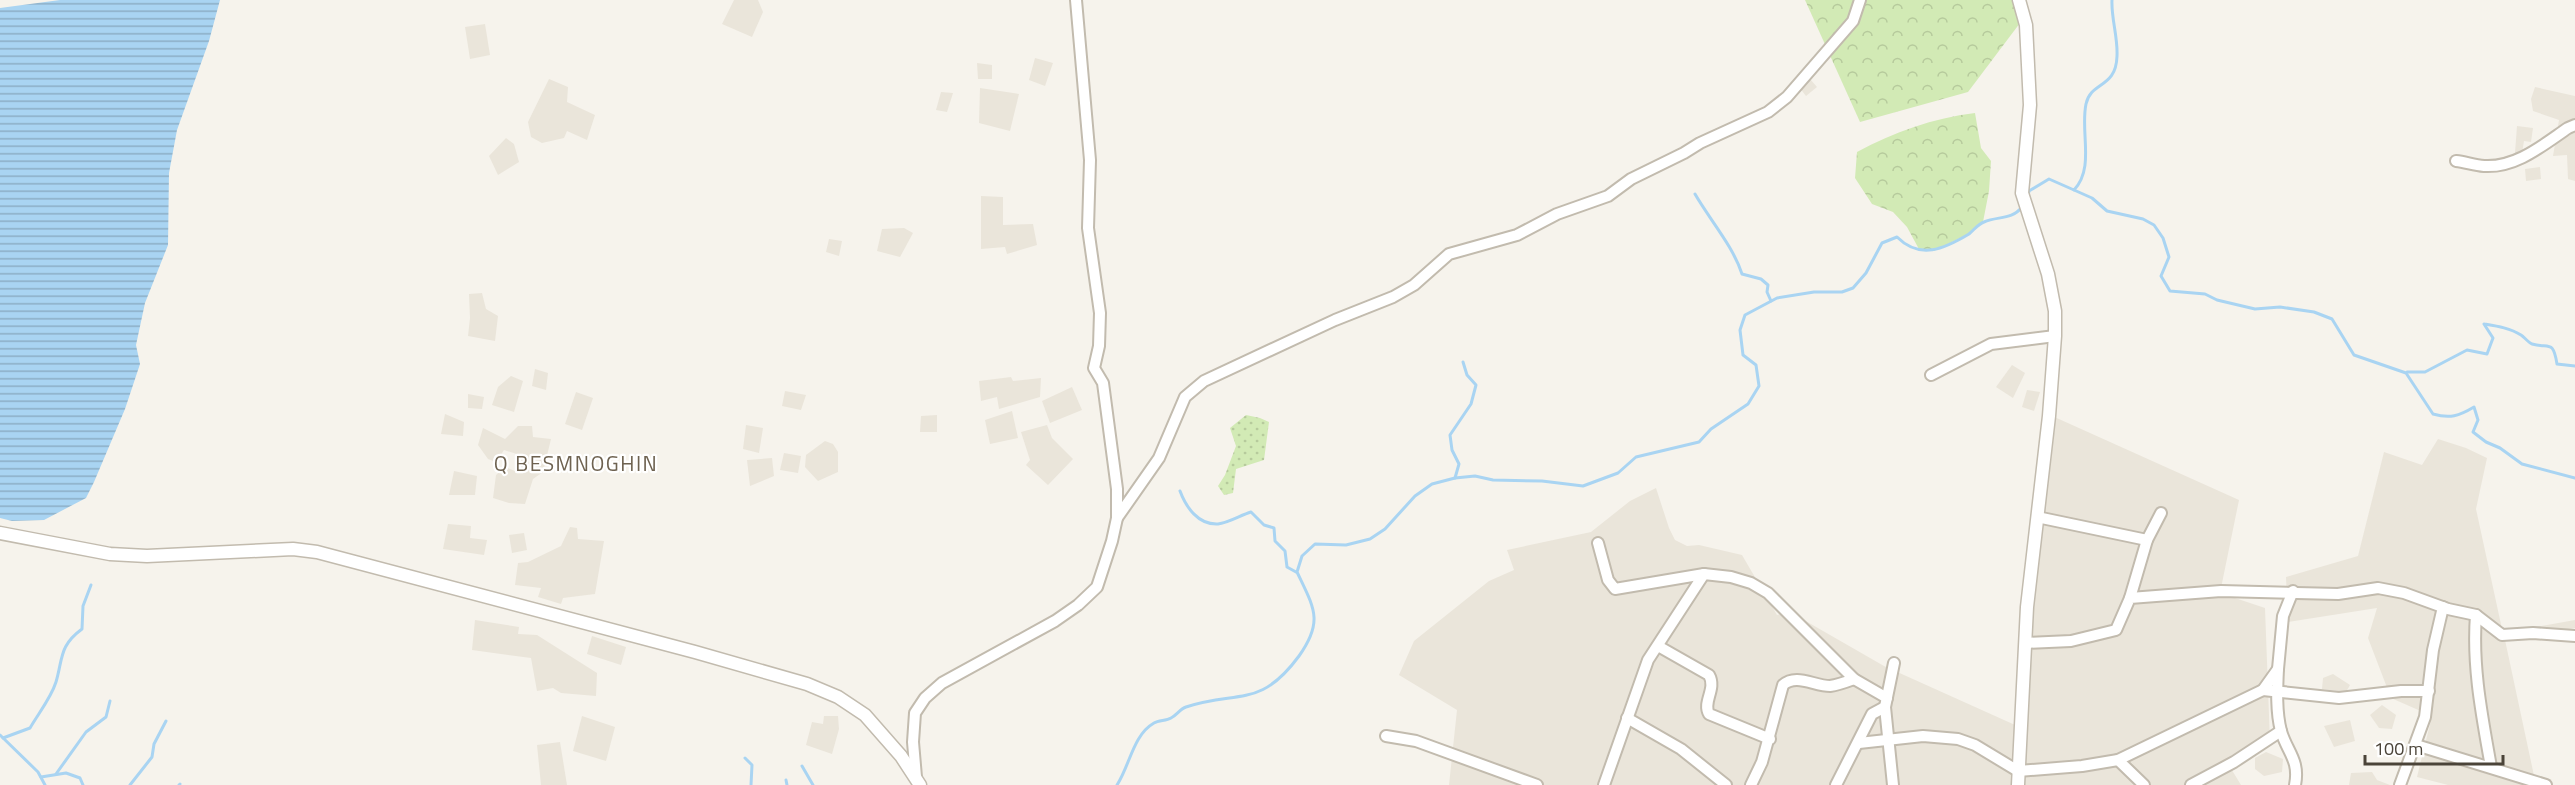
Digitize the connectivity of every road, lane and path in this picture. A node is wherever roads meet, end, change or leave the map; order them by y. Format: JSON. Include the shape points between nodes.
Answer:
{"nodes":[{"id":1,"x":1076,"y":0,"type":"edge"},
{"id":2,"x":1860,"y":0,"type":"edge"},
{"id":3,"x":2019,"y":0,"type":"edge"},
{"id":4,"x":2575,"y":125,"type":"edge"},
{"id":5,"x":2456,"y":161,"type":"dead end"},
{"id":6,"x":2055,"y":336,"type":"junction"},
{"id":7,"x":1931,"y":375,"type":"dead end"},
{"id":8,"x":2161,"y":513,"type":"dead end"},
{"id":9,"x":2037,"y":517,"type":"junction"},
{"id":10,"x":1117,"y":518,"type":"junction"},
{"id":11,"x":0,"y":533,"type":"edge"},
{"id":12,"x":2147,"y":540,"type":"junction"},
{"id":13,"x":1598,"y":543,"type":"dead end"},
{"id":14,"x":1704,"y":574,"type":"junction"},
{"id":15,"x":2293,"y":591,"type":"junction"},
{"id":16,"x":2130,"y":598,"type":"junction"},
{"id":17,"x":2443,"y":607,"type":"junction"},
{"id":18,"x":2476,"y":615,"type":"junction"},
{"id":19,"x":2575,"y":636,"type":"edge"},
{"id":20,"x":2025,"y":643,"type":"junction"},
{"id":21,"x":1658,"y":646,"type":"junction"},
{"id":22,"x":1894,"y":663,"type":"dead end"},
{"id":23,"x":2278,"y":669,"type":"junction"},
{"id":24,"x":1854,"y":679,"type":"junction"},
{"id":25,"x":2263,"y":690,"type":"junction"},
{"id":26,"x":2429,"y":691,"type":"junction"},
{"id":27,"x":2277,"y":693,"type":"junction"},
{"id":28,"x":1886,"y":703,"type":"junction"},
{"id":29,"x":1627,"y":718,"type":"junction"},
{"id":30,"x":2281,"y":731,"type":"junction"},
{"id":31,"x":1386,"y":736,"type":"dead end"},
{"id":32,"x":1770,"y":739,"type":"junction"},
{"id":33,"x":1887,"y":740,"type":"junction"},
{"id":34,"x":1859,"y":743,"type":"junction"},
{"id":35,"x":2416,"y":746,"type":"junction"},
{"id":36,"x":2118,"y":760,"type":"junction"},
{"id":37,"x":2491,"y":767,"type":"junction"},
{"id":38,"x":2018,"y":771,"type":"junction"},
{"id":39,"x":918,"y":781,"type":"edge"},
{"id":40,"x":1537,"y":785,"type":"edge"},
{"id":41,"x":1604,"y":785,"type":"edge"},
{"id":42,"x":1726,"y":785,"type":"edge"},
{"id":43,"x":1751,"y":785,"type":"edge"},
{"id":44,"x":1836,"y":785,"type":"edge"},
{"id":45,"x":1893,"y":785,"type":"edge"},
{"id":46,"x":2018,"y":785,"type":"edge"},
{"id":47,"x":2144,"y":785,"type":"edge"},
{"id":48,"x":2191,"y":785,"type":"edge"},
{"id":49,"x":2295,"y":785,"type":"edge"},
{"id":50,"x":2400,"y":785,"type":"edge"},
{"id":51,"x":2546,"y":785,"type":"edge"}],
"edges":[{"from":1,"to":10,"type":"street","via":[[1090,160],[1088,228],[1100,313],[1094,368],[1103,383]]},
{"from":2,"to":10,"type":"street","via":[[1853,21],[1787,97],[1761,116],[1631,179],[1608,196],[1565,210],[1517,235],[1449,254],[1414,285],[1393,297],[1204,381],[1185,397],[1159,458]]},
{"from":3,"to":6,"type":"street","via":[[2026,25],[2031,105],[2022,193],[2048,274]]},
{"from":4,"to":5,"type":"street","via":[[2513,161],[2486,166]]},
{"from":6,"to":7,"type":"street","via":[[1991,344]]},
{"from":6,"to":9,"type":"street"},
{"from":8,"to":12,"type":"street"},
{"from":9,"to":12,"type":"street"},
{"from":9,"to":20,"type":"street"},
{"from":10,"to":39,"type":"street","via":[[1097,586],[1078,605],[942,683],[925,698],[915,713]]},
{"from":11,"to":39,"type":"street","via":[[110,554],[147,556],[293,549],[317,552],[695,651],[838,697],[865,715]]},
{"from":12,"to":16,"type":"street"},
{"from":13,"to":14,"type":"street","via":[[1608,580],[1615,589]]},
{"from":14,"to":21,"type":"street"},
{"from":14,"to":24,"type":"street","via":[[1731,577],[1760,587]]},
{"from":15,"to":16,"type":"street","via":[[2203,591]]},
{"from":15,"to":17,"type":"street","via":[[2338,594],[2378,588]]},
{"from":15,"to":23,"type":"street","via":[[2283,616]]},
{"from":16,"to":20,"type":"street","via":[[2116,630],[2071,641]]},
{"from":17,"to":18,"type":"street"},
{"from":17,"to":26,"type":"street"},
{"from":18,"to":19,"type":"street","via":[[2502,635]]},
{"from":18,"to":37,"type":"street","via":[[2474,650]]},
{"from":20,"to":38,"type":"street"},
{"from":21,"to":29,"type":"street","via":[[1648,660]]},
{"from":21,"to":32,"type":"street","via":[[1709,675],[1713,685],[1706,708],[1709,714]]},
{"from":22,"to":28,"type":"street"},
{"from":23,"to":25,"type":"street"},
{"from":23,"to":27,"type":"street"},
{"from":24,"to":28,"type":"street"},
{"from":24,"to":32,"type":"street","via":[[1830,686],[1788,680],[1777,702]]},
{"from":25,"to":27,"type":"street"},
{"from":25,"to":36,"type":"street"},
{"from":26,"to":27,"type":"street","via":[[2339,698]]},
{"from":26,"to":35,"type":"street"},
{"from":27,"to":30,"type":"street"},
{"from":28,"to":33,"type":"street"},
{"from":28,"to":34,"type":"street","via":[[1872,714]]},
{"from":29,"to":41,"type":"street"},
{"from":29,"to":42,"type":"street","via":[[1681,749]]},
{"from":30,"to":48,"type":"street"},
{"from":30,"to":49,"type":"street","via":[[2294,756],[2298,774]]},
{"from":31,"to":40,"type":"street","via":[[1416,741]]},
{"from":32,"to":43,"type":"street"},
{"from":33,"to":34,"type":"street"},
{"from":33,"to":38,"type":"street","via":[[1923,736],[1958,739]]},
{"from":33,"to":45,"type":"street"},
{"from":34,"to":44,"type":"street"},
{"from":35,"to":37,"type":"street"},
{"from":35,"to":50,"type":"street"},
{"from":36,"to":38,"type":"street"},
{"from":36,"to":47,"type":"street"},
{"from":37,"to":51,"type":"street"},
{"from":38,"to":46,"type":"street"}]}
